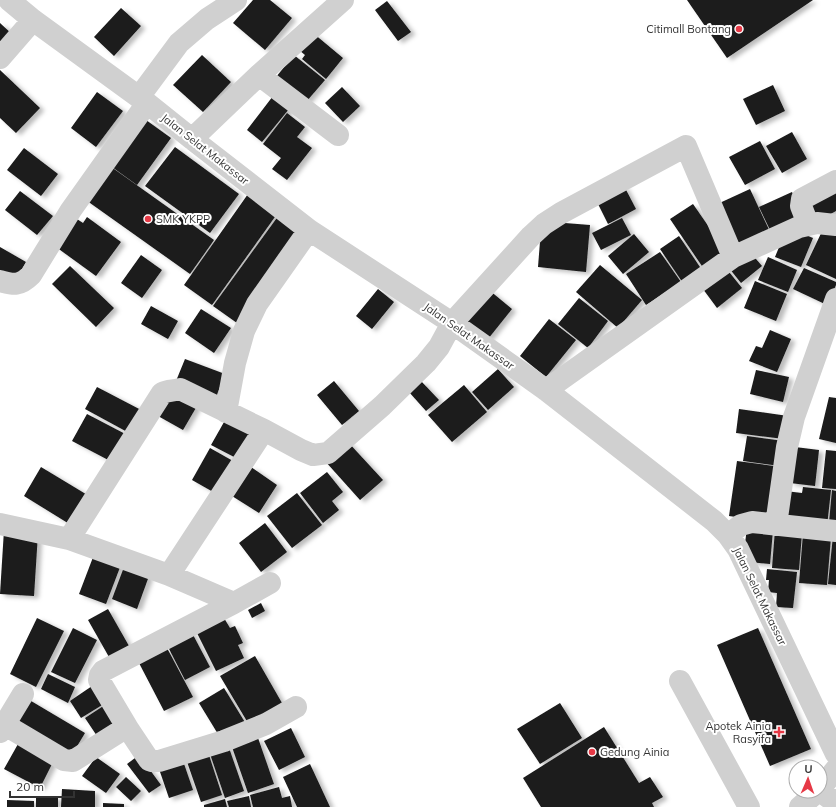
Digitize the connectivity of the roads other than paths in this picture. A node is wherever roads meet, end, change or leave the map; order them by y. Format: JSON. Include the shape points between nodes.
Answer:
{"nodes":[{"id":1,"x":9,"y":0,"type":"edge"},
{"id":2,"x":236,"y":0,"type":"edge"},
{"id":3,"x":343,"y":0,"type":"edge"},
{"id":4,"x":33,"y":20,"type":"junction"},
{"id":5,"x":0,"y":58,"type":"edge"},
{"id":6,"x":259,"y":75,"type":"junction"},
{"id":7,"x":143,"y":100,"type":"junction"},
{"id":8,"x":338,"y":135,"type":"dead end"},
{"id":9,"x":192,"y":139,"type":"junction"},
{"id":10,"x":836,"y":180,"type":"edge"},
{"id":11,"x":808,"y":224,"type":"junction"},
{"id":12,"x":836,"y":225,"type":"edge"},
{"id":13,"x":309,"y":230,"type":"junction"},
{"id":14,"x":733,"y":257,"type":"junction"},
{"id":15,"x":0,"y":281,"type":"edge"},
{"id":16,"x":836,"y":299,"type":"edge"},
{"id":17,"x":452,"y":323,"type":"junction"},
{"id":18,"x":546,"y":390,"type":"junction"},
{"id":19,"x":226,"y":412,"type":"junction"},
{"id":20,"x":264,"y":430,"type":"junction"},
{"id":21,"x":0,"y":524,"type":"edge"},
{"id":22,"x":776,"y":524,"type":"junction"},
{"id":23,"x":836,"y":531,"type":"edge"},
{"id":24,"x":728,"y":534,"type":"junction"},
{"id":25,"x":69,"y":539,"type":"junction"},
{"id":26,"x":169,"y":575,"type":"junction"},
{"id":27,"x":270,"y":583,"type":"dead end"},
{"id":28,"x":234,"y":603,"type":"junction"},
{"id":29,"x":680,"y":681,"type":"dead end"},
{"id":30,"x":23,"y":694,"type":"dead end"},
{"id":31,"x":296,"y":707,"type":"dead end"},
{"id":32,"x":127,"y":727,"type":"junction"},
{"id":33,"x":2,"y":729,"type":"edge"},
{"id":34,"x":836,"y":754,"type":"edge"},
{"id":35,"x":836,"y":769,"type":"edge"},
{"id":36,"x":828,"y":779,"type":"edge"},
{"id":37,"x":828,"y":797,"type":"edge"},
{"id":38,"x":809,"y":799,"type":"edge"},
{"id":39,"x":836,"y":803,"type":"edge"},
{"id":40,"x":749,"y":807,"type":"edge"},
{"id":41,"x":800,"y":807,"type":"edge"}],
"edges":[{"from":1,"to":4,"type":"street","name":"Jalan Selat Makassar"},
{"from":2,"to":7,"type":"street","via":[[207,19],[179,43]]},
{"from":3,"to":6,"type":"street"},
{"from":4,"to":5,"type":"street"},
{"from":4,"to":7,"type":"street","name":"Jalan Selat Makassar"},
{"from":6,"to":8,"type":"street"},
{"from":6,"to":9,"type":"street"},
{"from":7,"to":9,"type":"street","name":"Jalan Selat Makassar"},
{"from":7,"to":15,"type":"street","via":[[31,275],[24,282],[12,285]]},
{"from":9,"to":13,"type":"street","name":"Jalan Selat Makassar"},
{"from":10,"to":11,"type":"street","via":[[802,199],[801,206]]},
{"from":11,"to":12,"type":"street"},
{"from":11,"to":14,"type":"street"},
{"from":13,"to":17,"type":"street","name":"Jalan Selat Makassar"},
{"from":13,"to":19,"type":"street","via":[[257,304],[244,331],[235,362]]},
{"from":14,"to":17,"type":"street","via":[[686,146],[544,224]]},
{"from":14,"to":18,"type":"street"},
{"from":16,"to":22,"type":"street","via":[[794,417]]},
{"from":17,"to":18,"type":"street","name":"Jalan Selat Makassar"},
{"from":17,"to":20,"type":"street","via":[[439,347],[426,363],[328,453],[313,455]]},
{"from":18,"to":24,"type":"street","name":"Jalan Selat Makassar"},
{"from":19,"to":20,"type":"street"},
{"from":19,"to":25,"type":"street","via":[[180,388],[162,393]]},
{"from":20,"to":26,"type":"street"},
{"from":21,"to":25,"type":"street"},
{"from":22,"to":23,"type":"street"},
{"from":22,"to":24,"type":"street","via":[[746,522]]},
{"from":24,"to":34,"type":"street","name":"Jalan Selat Makassar","via":[[738,549]]},
{"from":25,"to":26,"type":"street"},
{"from":26,"to":28,"type":"street"},
{"from":27,"to":28,"type":"street"},
{"from":28,"to":32,"type":"street","via":[[103,671],[99,680]]},
{"from":29,"to":40,"type":"street"},
{"from":30,"to":33,"type":"street"},
{"from":31,"to":32,"type":"street","via":[[266,724],[231,738],[152,762]]},
{"from":32,"to":33,"type":"street","via":[[73,761],[64,760]]},
{"from":35,"to":36,"type":"street"},
{"from":37,"to":39,"type":"street"},
{"from":38,"to":41,"type":"street"}]}
